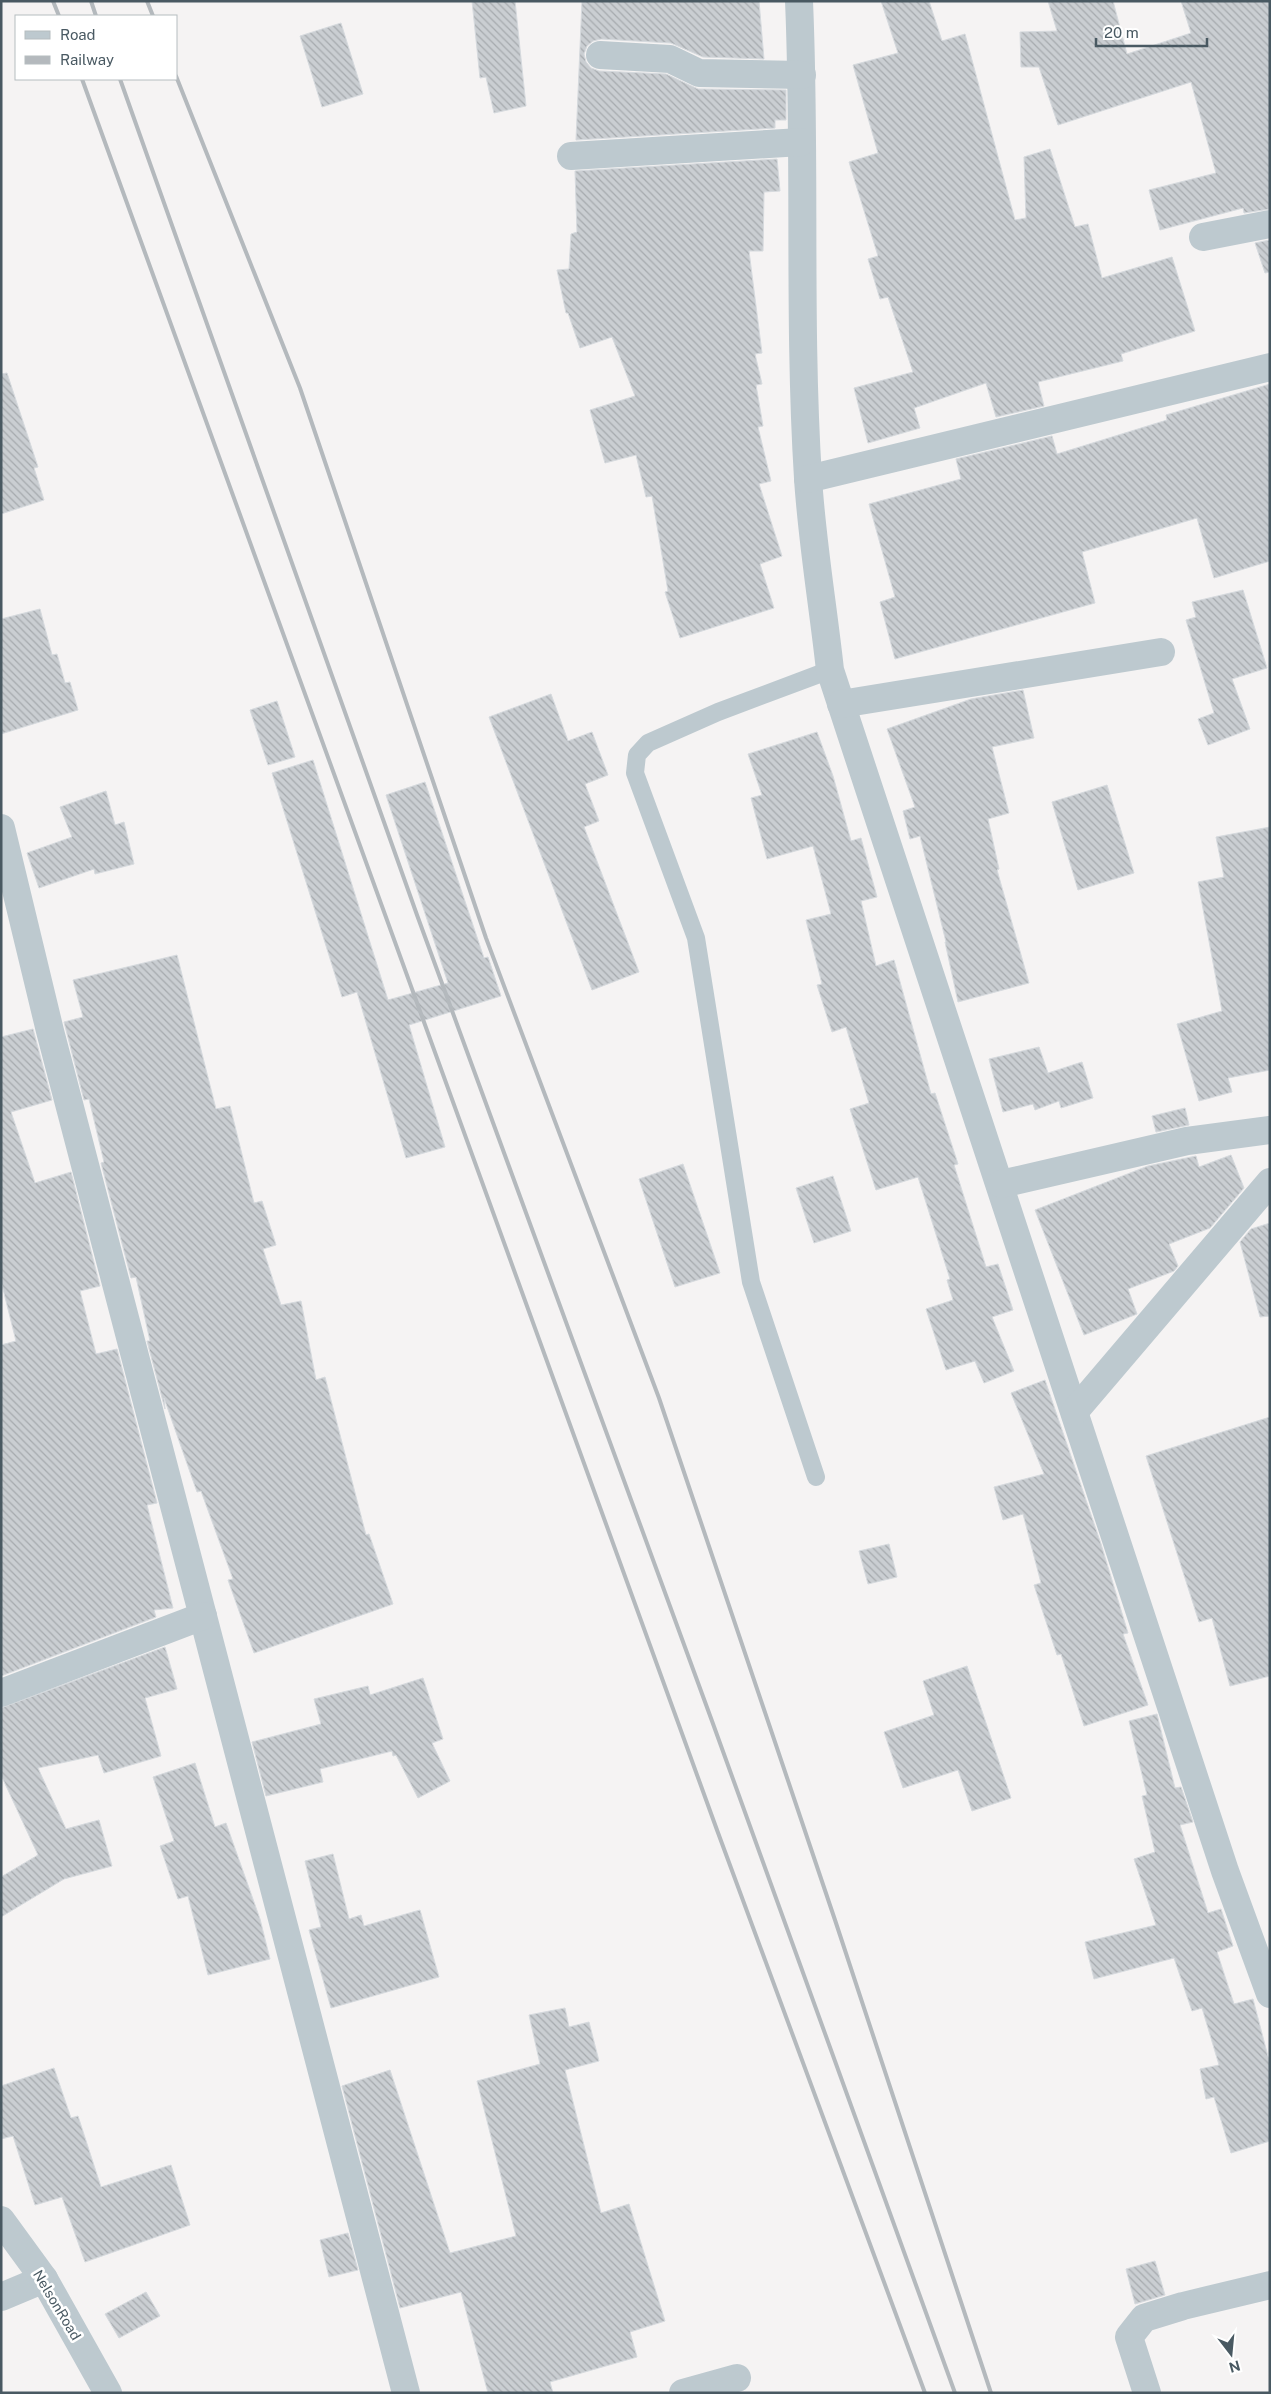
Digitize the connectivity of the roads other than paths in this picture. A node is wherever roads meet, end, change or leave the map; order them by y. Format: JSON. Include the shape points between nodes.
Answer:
{"nodes":[{"id":1,"x":799,"y":1,"type":"edge"},
{"id":2,"x":600,"y":55,"type":"dead end"},
{"id":3,"x":802,"y":75,"type":"junction"},
{"id":4,"x":801,"y":142,"type":"junction"},
{"id":5,"x":571,"y":156,"type":"dead end"},
{"id":6,"x":1270,"y":224,"type":"edge"},
{"id":7,"x":1203,"y":236,"type":"dead end"},
{"id":8,"x":1270,"y":367,"type":"edge"},
{"id":9,"x":808,"y":479,"type":"junction"},
{"id":10,"x":1161,"y":652,"type":"dead end"},
{"id":11,"x":830,"y":670,"type":"junction"},
{"id":12,"x":841,"y":704,"type":"junction"},
{"id":13,"x":1,"y":828,"type":"edge"},
{"id":14,"x":1270,"y":1130,"type":"edge"},
{"id":15,"x":1270,"y":1182,"type":"edge"},
{"id":16,"x":1001,"y":1184,"type":"junction"},
{"id":17,"x":1074,"y":1411,"type":"junction"},
{"id":18,"x":816,"y":1477,"type":"dead end"},
{"id":19,"x":203,"y":1616,"type":"junction"},
{"id":20,"x":1,"y":1693,"type":"edge"},
{"id":21,"x":1270,"y":1994,"type":"edge"},
{"id":22,"x":1,"y":2220,"type":"edge"},
{"id":23,"x":44,"y":2279,"type":"junction"},
{"id":24,"x":1270,"y":2285,"type":"edge"},
{"id":25,"x":1,"y":2297,"type":"edge"},
{"id":26,"x":737,"y":2378,"type":"dead end"},
{"id":27,"x":108,"y":2393,"type":"edge"},
{"id":28,"x":406,"y":2393,"type":"edge"},
{"id":29,"x":682,"y":2393,"type":"edge"},
{"id":30,"x":1147,"y":2393,"type":"edge"}],
"edges":[{"from":1,"to":3,"type":"street"},
{"from":2,"to":3,"type":"street","via":[[670,59],[699,73]]},
{"from":3,"to":4,"type":"street"},
{"from":4,"to":5,"type":"street"},
{"from":4,"to":9,"type":"street"},
{"from":6,"to":7,"type":"street"},
{"from":8,"to":9,"type":"street"},
{"from":9,"to":11,"type":"street"},
{"from":10,"to":12,"type":"street"},
{"from":11,"to":12,"type":"street"},
{"from":11,"to":18,"type":"lane","via":[[718,712],[648,743],[637,755],[635,773],[696,938],[751,1282]]},
{"from":12,"to":16,"type":"street"},
{"from":13,"to":19,"type":"street","via":[[50,1031]]},
{"from":14,"to":16,"type":"street","via":[[1187,1141]]},
{"from":15,"to":17,"type":"street"},
{"from":16,"to":17,"type":"street"},
{"from":17,"to":21,"type":"street","via":[[1225,1871]]},
{"from":19,"to":20,"type":"street"},
{"from":19,"to":28,"type":"street"},
{"from":22,"to":23,"type":"street","name":"NelsonRoad"},
{"from":23,"to":25,"type":"street"},
{"from":23,"to":27,"type":"street","name":"NelsonRoad"},
{"from":24,"to":30,"type":"street","via":[[1144,2318],[1129,2337]]},
{"from":26,"to":29,"type":"street"}]}
